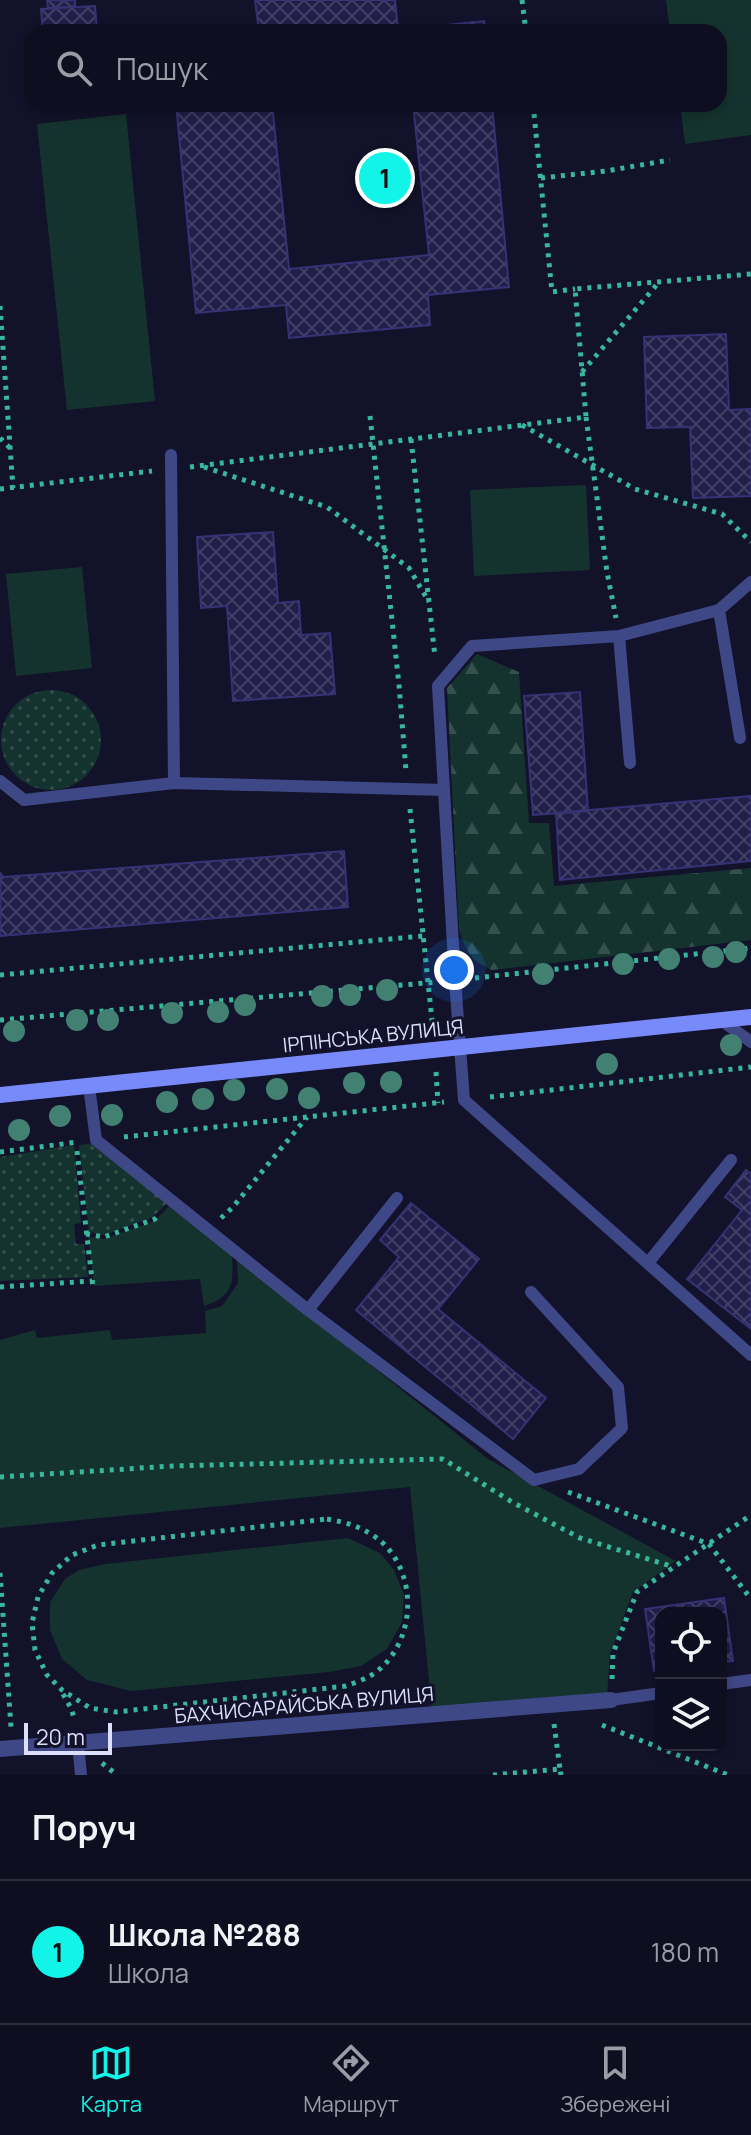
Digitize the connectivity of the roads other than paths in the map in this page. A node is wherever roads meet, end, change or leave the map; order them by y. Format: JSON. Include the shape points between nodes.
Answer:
{"nodes":[{"id":1,"x":171,"y":455,"type":"dead end"},
{"id":2,"x":751,"y":582,"type":"edge"},
{"id":3,"x":719,"y":610,"type":"junction"},
{"id":4,"x":619,"y":636,"type":"junction"},
{"id":5,"x":740,"y":738,"type":"dead end"},
{"id":6,"x":630,"y":763,"type":"dead end"},
{"id":7,"x":0,"y":781,"type":"edge"},
{"id":8,"x":174,"y":783,"type":"junction"},
{"id":9,"x":444,"y":790,"type":"junction"},
{"id":10,"x":751,"y":1017,"type":"edge"},
{"id":11,"x":721,"y":1020,"type":"junction"},
{"id":12,"x":751,"y":1042,"type":"edge"},
{"id":13,"x":460,"y":1047,"type":"junction"},
{"id":14,"x":89,"y":1086,"type":"junction"},
{"id":15,"x":0,"y":1095,"type":"edge"},
{"id":16,"x":731,"y":1160,"type":"dead end"},
{"id":17,"x":397,"y":1198,"type":"dead end"},
{"id":18,"x":648,"y":1263,"type":"junction"},
{"id":19,"x":531,"y":1292,"type":"dead end"},
{"id":20,"x":308,"y":1310,"type":"junction"},
{"id":21,"x":751,"y":1355,"type":"edge"},
{"id":22,"x":751,"y":1680,"type":"edge"},
{"id":23,"x":727,"y":1683,"type":"edge"},
{"id":24,"x":655,"y":1694,"type":"edge"},
{"id":25,"x":611,"y":1700,"type":"joint"},
{"id":26,"x":78,"y":1743,"type":"junction"},
{"id":27,"x":6,"y":1748,"type":"edge"},
{"id":28,"x":81,"y":1775,"type":"edge"}],
"edges":[{"from":1,"to":8,"type":"lane"},
{"from":2,"to":3,"type":"lane"},
{"from":3,"to":4,"type":"lane"},
{"from":3,"to":5,"type":"lane"},
{"from":4,"to":6,"type":"lane"},
{"from":4,"to":9,"type":"lane","via":[[472,646],[438,686]]},
{"from":7,"to":8,"type":"lane","via":[[24,800]]},
{"from":8,"to":9,"type":"lane"},
{"from":9,"to":13,"type":"lane"},
{"from":10,"to":11,"type":"street","name":"ІРПІНСЬКА ВУЛИЦЯ"},
{"from":11,"to":12,"type":"lane"},
{"from":11,"to":13,"type":"street","name":"ІРПІНСЬКА ВУЛИЦЯ"},
{"from":13,"to":14,"type":"street","name":"ІРПІНСЬКА ВУЛИЦЯ"},
{"from":13,"to":18,"type":"lane","via":[[464,1100]]},
{"from":14,"to":15,"type":"street","name":"ІРПІНСЬКА ВУЛИЦЯ"},
{"from":14,"to":20,"type":"lane","via":[[96,1140]]},
{"from":16,"to":18,"type":"lane"},
{"from":17,"to":20,"type":"lane"},
{"from":18,"to":21,"type":"lane"},
{"from":19,"to":20,"type":"lane","via":[[618,1387],[622,1428],[579,1469],[534,1480]]},
{"from":22,"to":23,"type":"lane"},
{"from":24,"to":25,"type":"lane"},
{"from":25,"to":26,"type":"street","name":"БАХЧИСАРАЙСЬКА ВУЛИЦЯ"},
{"from":26,"to":27,"type":"street","name":"БАХЧИСАРАЙСЬКА ВУЛИЦЯ"},
{"from":26,"to":28,"type":"lane"}]}
